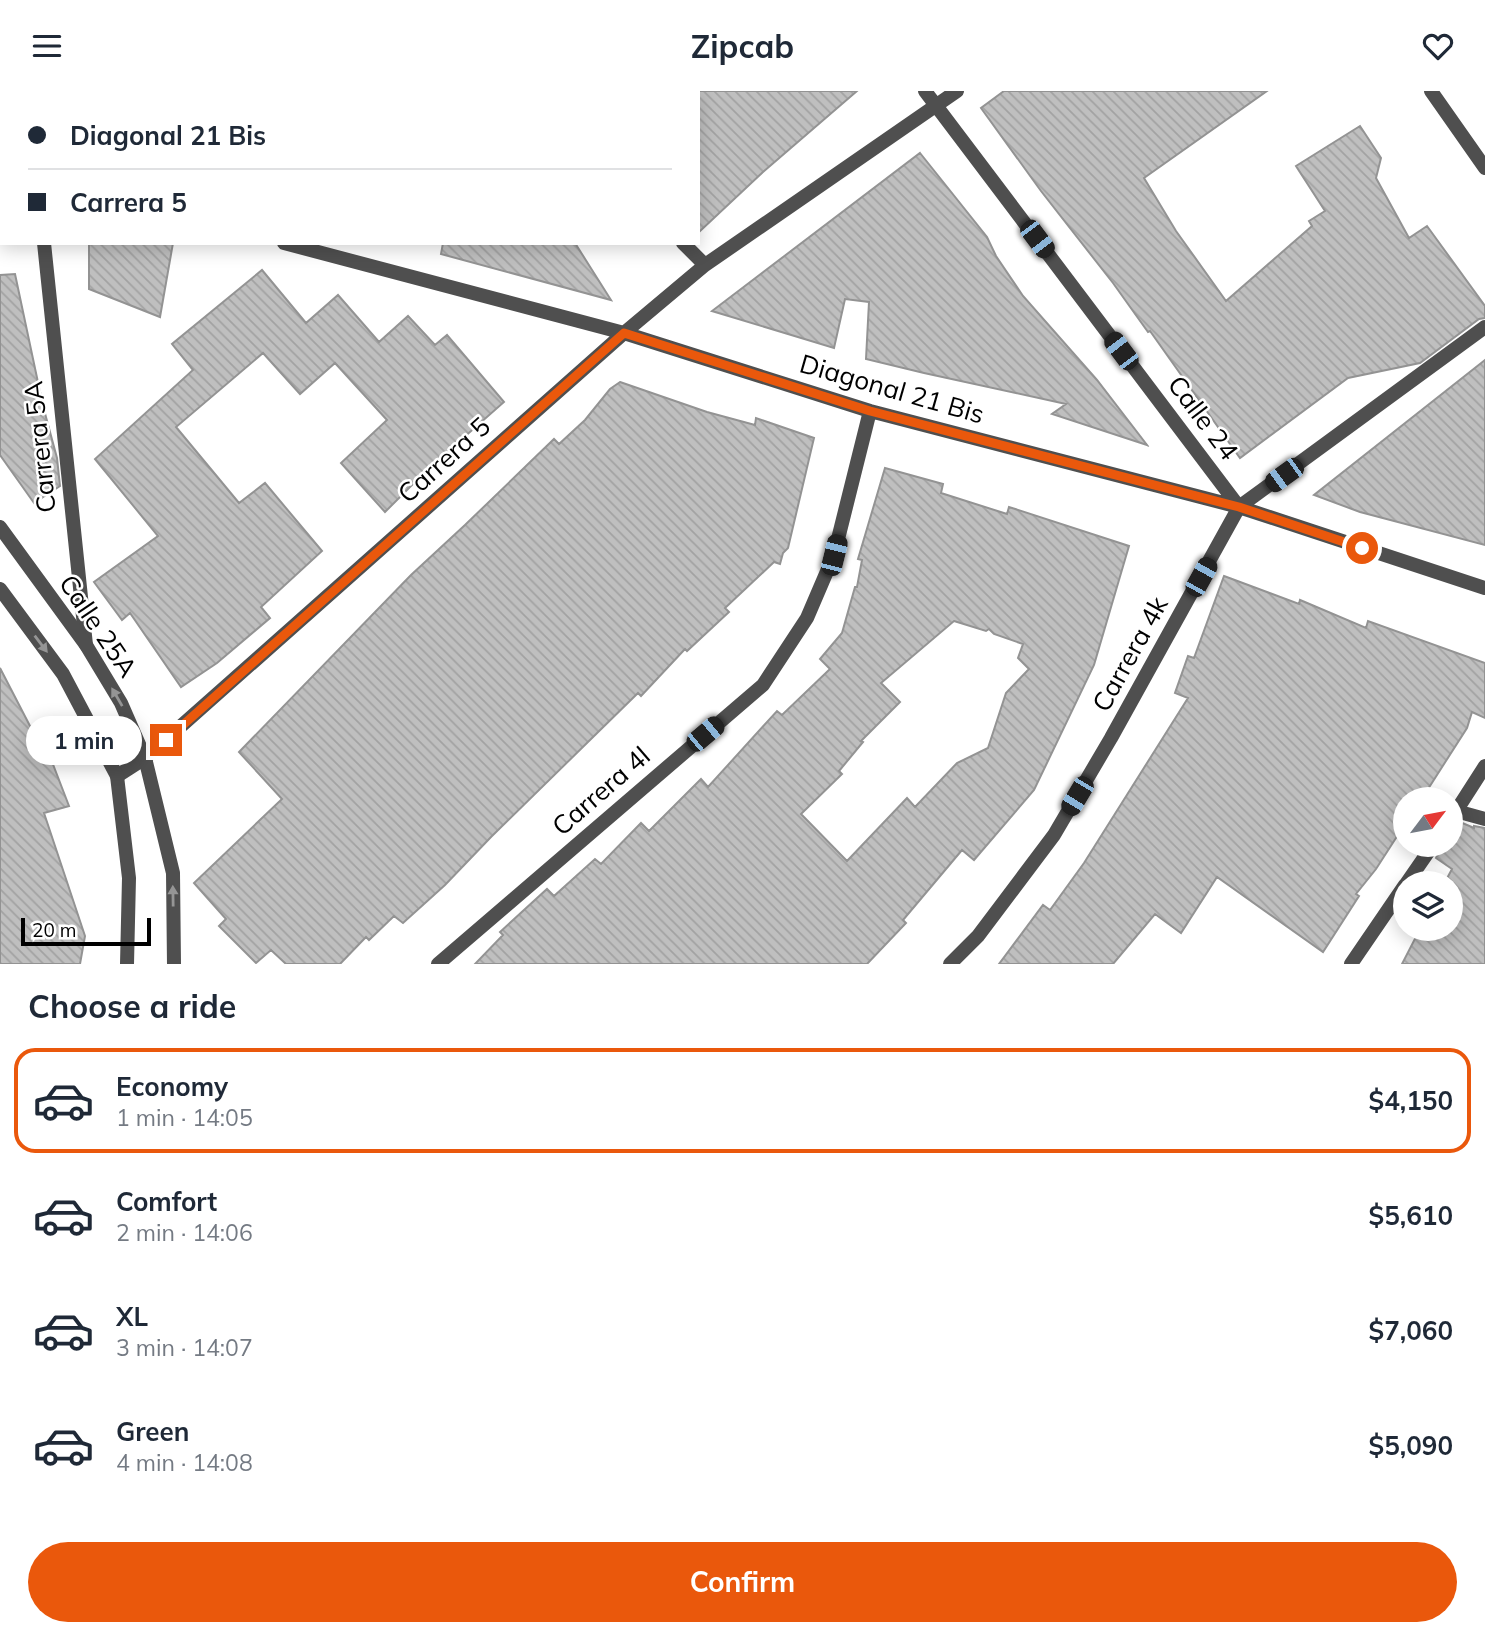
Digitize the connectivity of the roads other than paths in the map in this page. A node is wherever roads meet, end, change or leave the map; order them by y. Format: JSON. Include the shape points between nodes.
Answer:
{"nodes":[{"id":1,"x":925,"y":91,"type":"edge"},
{"id":2,"x":957,"y":91,"type":"edge"},
{"id":3,"x":1431,"y":91,"type":"edge"},
{"id":4,"x":937,"y":105,"type":"junction"},
{"id":5,"x":1485,"y":168,"type":"edge"},
{"id":6,"x":44,"y":245,"type":"edge"},
{"id":7,"x":292,"y":245,"type":"edge"},
{"id":8,"x":686,"y":245,"type":"edge"},
{"id":9,"x":705,"y":265,"type":"junction"},
{"id":10,"x":1485,"y":327,"type":"edge"},
{"id":11,"x":624,"y":333,"type":"junction"},
{"id":12,"x":870,"y":411,"type":"junction"},
{"id":13,"x":1239,"y":507,"type":"junction"},
{"id":14,"x":0,"y":527,"type":"edge"},
{"id":15,"x":1485,"y":588,"type":"edge"},
{"id":16,"x":0,"y":589,"type":"edge"},
{"id":17,"x":86,"y":645,"type":"junction"},
{"id":18,"x":145,"y":758,"type":"junction"},
{"id":19,"x":1485,"y":766,"type":"edge"},
{"id":20,"x":117,"y":776,"type":"junction"},
{"id":21,"x":1463,"y":800,"type":"edge"},
{"id":22,"x":1463,"y":816,"type":"edge"},
{"id":23,"x":1485,"y":819,"type":"edge"},
{"id":24,"x":1393,"y":903,"type":"edge"},
{"id":25,"x":127,"y":964,"type":"edge"},
{"id":26,"x":174,"y":964,"type":"edge"},
{"id":27,"x":438,"y":964,"type":"edge"},
{"id":28,"x":950,"y":964,"type":"edge"},
{"id":29,"x":1351,"y":964,"type":"edge"}],
"edges":[{"from":1,"to":4,"type":"street","name":"Calle 24"},
{"from":2,"to":4,"type":"street","name":"Carrera 5"},
{"from":3,"to":5,"type":"street"},
{"from":4,"to":9,"type":"street","name":"Carrera 5"},
{"from":4,"to":13,"type":"street","name":"Calle 24"},
{"from":6,"to":17,"type":"street","name":"Carrera 5A"},
{"from":7,"to":11,"type":"street","name":"Diagonal 21 Bis"},
{"from":8,"to":9,"type":"street"},
{"from":9,"to":11,"type":"street","name":"Carrera 5"},
{"from":10,"to":13,"type":"street","name":"Carrera 4k"},
{"from":11,"to":12,"type":"street","name":"Diagonal 21 Bis"},
{"from":11,"to":18,"type":"street","name":"Carrera 5"},
{"from":12,"to":13,"type":"street","name":"Diagonal 21 Bis"},
{"from":12,"to":27,"type":"street","name":"Carrera 4l","via":[[834,555],[807,618],[763,685]]},
{"from":13,"to":15,"type":"street","name":"Diagonal 21 Bis"},
{"from":13,"to":28,"type":"street","name":"Carrera 4k","via":[[1054,835],[978,936]]},
{"from":14,"to":17,"type":"street","name":"Calle 25A"},
{"from":16,"to":20,"type":"street","one_way":true,"via":[[64,674]]},
{"from":18,"to":17,"type":"street","name":"Calle 25A","one_way":true,"via":[[121,703]]},
{"from":18,"to":20,"type":"street","name":"Carrera 5"},
{"from":26,"to":18,"type":"street","one_way":true,"via":[[173,873]]},
{"from":19,"to":21,"type":"street"},
{"from":20,"to":25,"type":"street","via":[[129,879]]},
{"from":22,"to":23,"type":"street"},
{"from":24,"to":29,"type":"street"}]}
